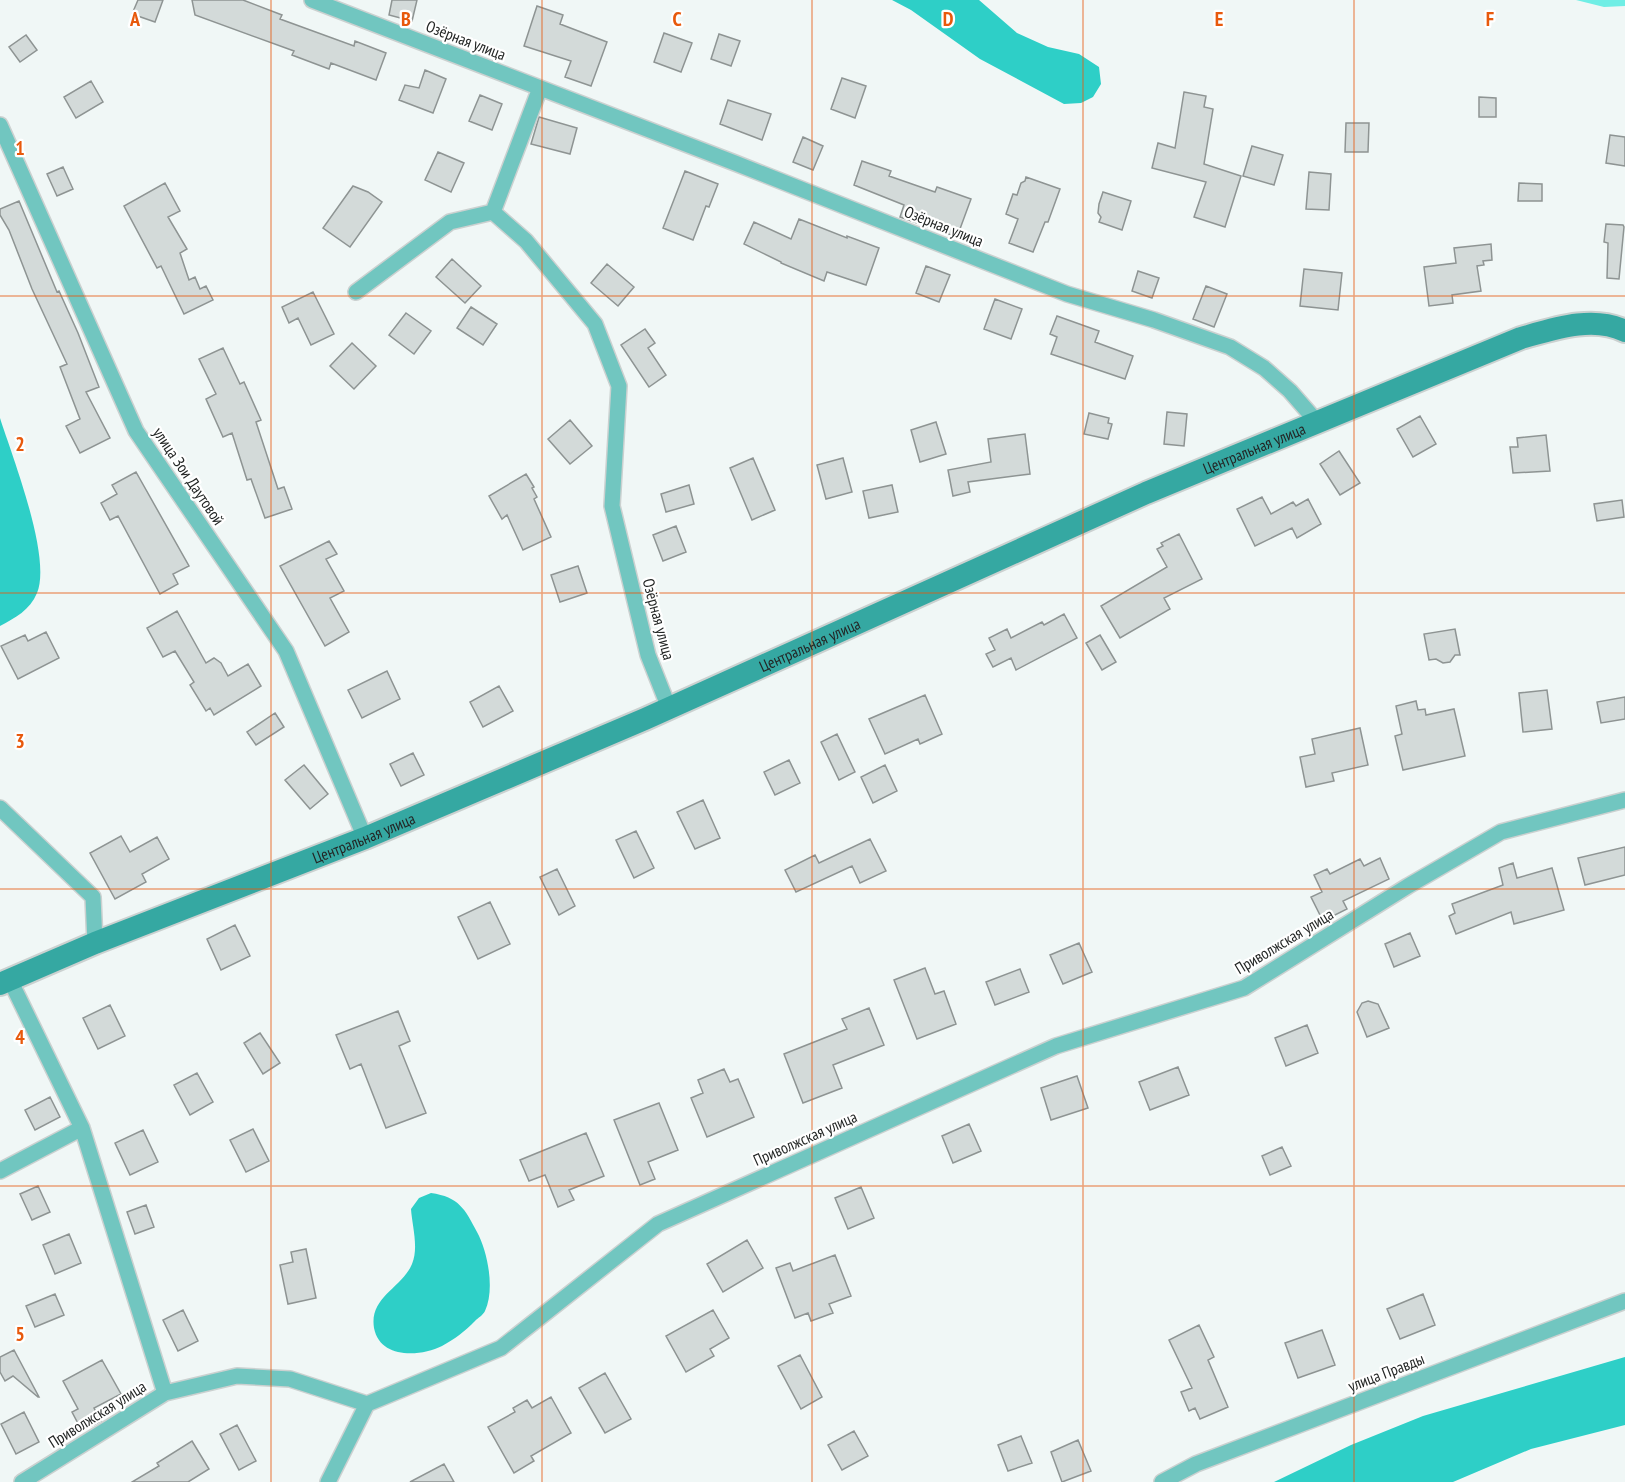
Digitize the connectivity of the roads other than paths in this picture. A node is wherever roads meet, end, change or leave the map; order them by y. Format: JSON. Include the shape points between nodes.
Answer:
{"nodes":[{"id":1,"x":312,"y":0,"type":"edge"},
{"id":2,"x":540,"y":87,"type":"junction"},
{"id":3,"x":0,"y":124,"type":"edge"},
{"id":4,"x":493,"y":212,"type":"junction"},
{"id":5,"x":356,"y":292,"type":"dead end"},
{"id":6,"x":1624,"y":329,"type":"edge"},
{"id":7,"x":1317,"y":422,"type":"junction"},
{"id":8,"x":669,"y":708,"type":"junction"},
{"id":9,"x":1625,"y":800,"type":"edge"},
{"id":10,"x":0,"y":808,"type":"edge"},
{"id":11,"x":364,"y":838,"type":"junction"},
{"id":12,"x":94,"y":943,"type":"junction"},
{"id":13,"x":5,"y":982,"type":"edge"},
{"id":14,"x":82,"y":1128,"type":"junction"},
{"id":15,"x":0,"y":1171,"type":"edge"},
{"id":16,"x":1625,"y":1301,"type":"edge"},
{"id":17,"x":165,"y":1393,"type":"junction"},
{"id":18,"x":368,"y":1404,"type":"junction"},
{"id":19,"x":22,"y":1482,"type":"edge"},
{"id":20,"x":328,"y":1482,"type":"edge"},
{"id":21,"x":1162,"y":1482,"type":"edge"}],
"edges":[{"from":1,"to":2,"type":"street","name":"Озёрная улица"},
{"from":2,"to":4,"type":"street"},
{"from":2,"to":7,"type":"street","name":"Озёрная улица","via":[[1068,294],[1230,347],[1264,368]]},
{"from":3,"to":11,"type":"street","name":"улица Зои Даутовой","via":[[136,431],[286,651]]},
{"from":4,"to":5,"type":"street","via":[[450,222]]},
{"from":4,"to":8,"type":"street","name":"Озёрная улица","via":[[526,241],[595,324],[619,386],[612,506],[648,655]]},
{"from":6,"to":7,"type":"street","name":"Центральная улица","via":[[1598,324],[1562,326],[1521,338]]},
{"from":7,"to":8,"type":"street","name":"Центральная улица","via":[[1146,493]]},
{"from":8,"to":11,"type":"street","name":"Центральная улица"},
{"from":9,"to":18,"type":"street","name":"Приволжская улица","via":[[1501,832],[1244,988],[1056,1046],[658,1224],[501,1348]]},
{"from":10,"to":12,"type":"street","via":[[93,897]]},
{"from":11,"to":12,"type":"street","name":"Центральная улица"},
{"from":12,"to":13,"type":"street","name":"Центральная улица"},
{"from":13,"to":14,"type":"street"},
{"from":14,"to":15,"type":"street"},
{"from":14,"to":17,"type":"street"},
{"from":16,"to":21,"type":"street","name":"улица Правды","via":[[1196,1464]]},
{"from":17,"to":18,"type":"street","name":"Приволжская улица","via":[[237,1377],[280,1378]]},
{"from":17,"to":19,"type":"street","name":"Приволжская улица"},
{"from":18,"to":20,"type":"street"}]}
